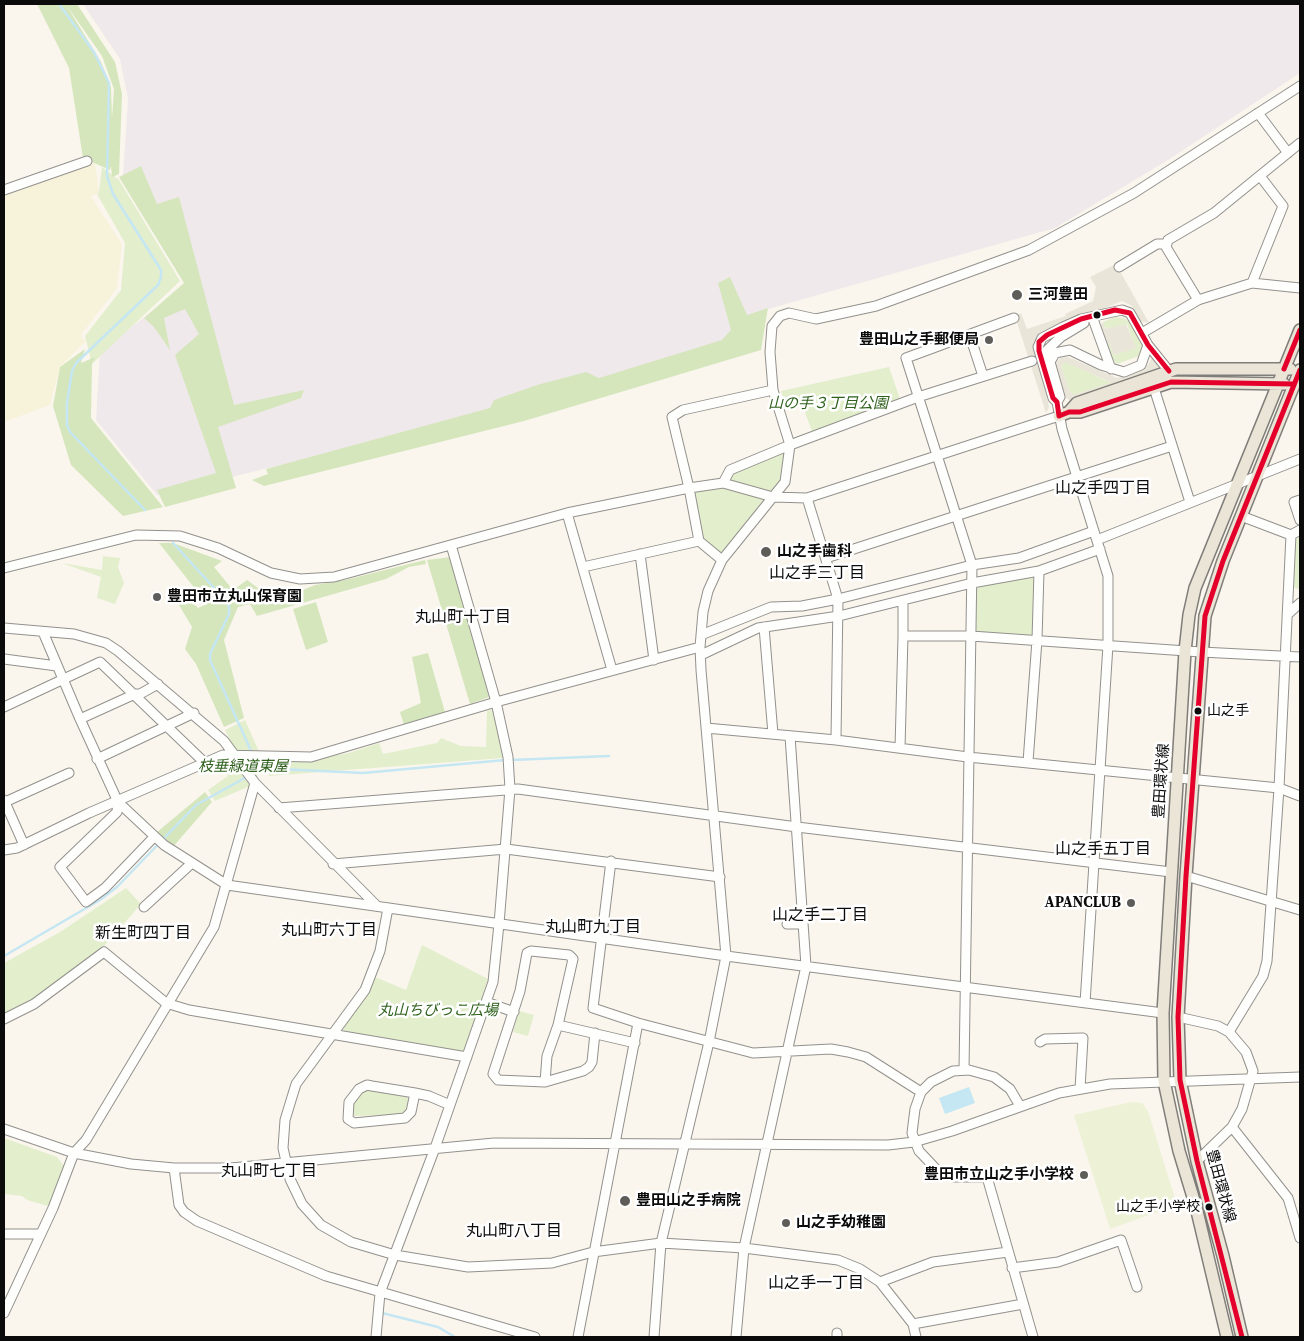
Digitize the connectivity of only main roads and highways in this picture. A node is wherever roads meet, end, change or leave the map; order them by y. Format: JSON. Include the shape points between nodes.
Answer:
{"nodes":[{"id":1,"x":1300,"y":330,"type":"edge"},
{"id":2,"x":1284,"y":369,"type":"junction"},
{"id":3,"x":1300,"y":369,"type":"edge"},
{"id":4,"x":1278,"y":383,"type":"junction"},
{"id":5,"x":1297,"y":384,"type":"edge"},
{"id":6,"x":1227,"y":1337,"type":"edge"},
{"id":7,"x":1242,"y":1337,"type":"edge"}],
"edges":[{"from":1,"to":2,"type":"main road","name":"豊田環状線"},
{"from":2,"to":3,"type":"main road"},
{"from":2,"to":4,"type":"main road","name":"豊田環状線"},
{"from":2,"to":4,"type":"main road","via":[[1192,368],[1169,371],[1078,403],[1064,414],[1080,412],[1171,382]]},
{"from":3,"to":5,"type":"main road","name":"豊田環状線"},
{"from":4,"to":5,"type":"main road"},
{"from":4,"to":6,"type":"main road","name":"豊田環状線","via":[[1196,588],[1189,615],[1163,1013],[1164,1081]]},
{"from":5,"to":7,"type":"main road","name":"豊田環状線","via":[[1256,477],[1212,589],[1205,616],[1186,876],[1178,1017],[1180,1080]]}]}
